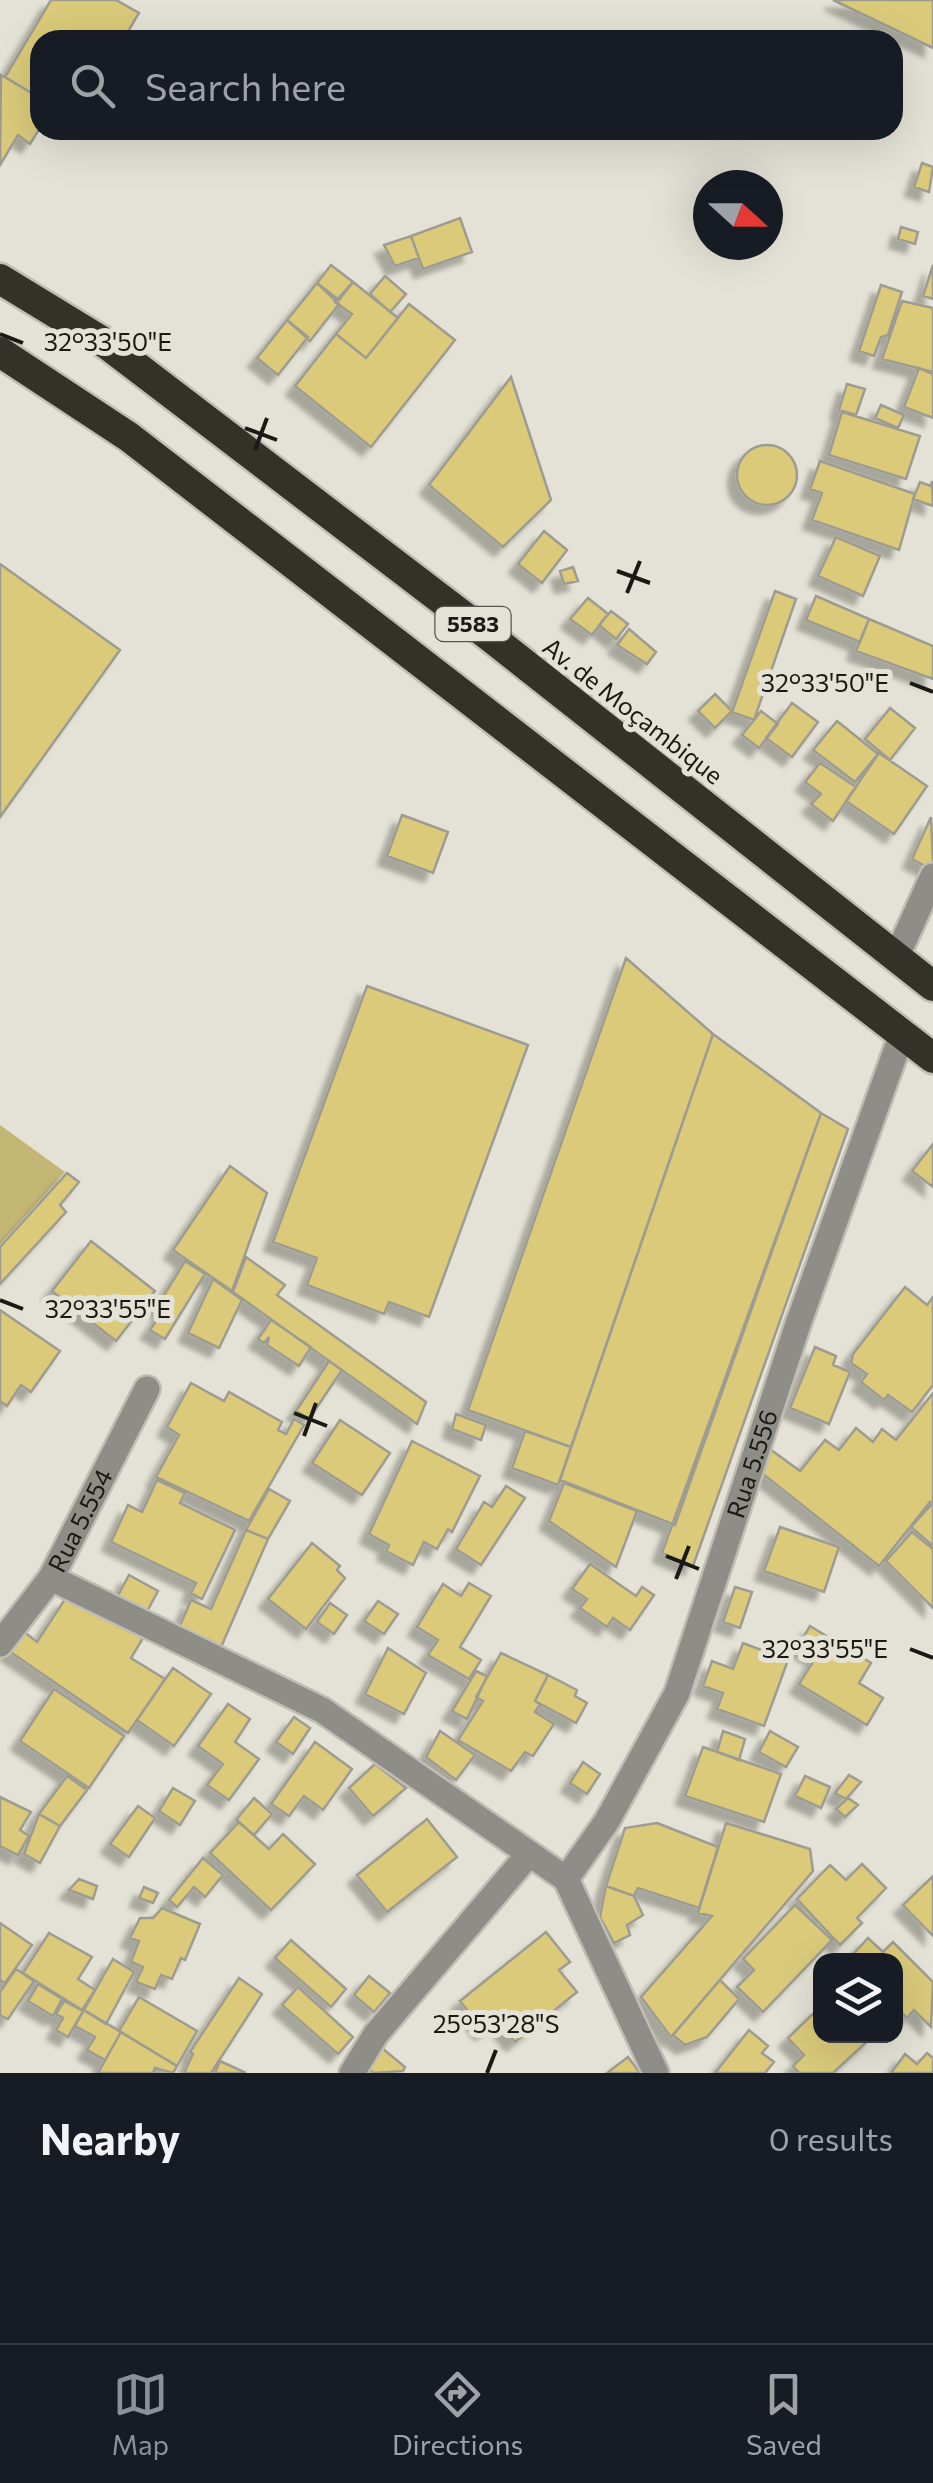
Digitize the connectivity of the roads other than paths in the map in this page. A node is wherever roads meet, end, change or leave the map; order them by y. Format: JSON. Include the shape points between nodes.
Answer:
{"nodes":[{"id":1,"x":0,"y":279,"type":"edge"},
{"id":2,"x":0,"y":352,"type":"edge"},
{"id":3,"x":933,"y":876,"type":"edge"},
{"id":4,"x":896,"y":958,"type":"junction"},
{"id":5,"x":933,"y":986,"type":"edge"},
{"id":6,"x":902,"y":1034,"type":"junction"},
{"id":7,"x":933,"y":1058,"type":"edge"},
{"id":8,"x":147,"y":1389,"type":"dead end"},
{"id":9,"x":51,"y":1578,"type":"junction"},
{"id":10,"x":0,"y":1644,"type":"edge"},
{"id":11,"x":529,"y":1854,"type":"junction"},
{"id":12,"x":566,"y":1879,"type":"junction"},
{"id":13,"x":352,"y":2073,"type":"edge"},
{"id":14,"x":656,"y":2073,"type":"edge"}],
"edges":[{"from":1,"to":4,"type":"highway","name":"Av. de Moçambique","number":"5583","via":[[108,344]]},
{"from":2,"to":6,"type":"highway","number":"5583","via":[[128,437]]},
{"from":3,"to":4,"type":"street"},
{"from":4,"to":5,"type":"highway","name":"Av. de Moçambique","number":"5583"},
{"from":6,"to":7,"type":"highway","number":"5583"},
{"from":6,"to":12,"type":"street","name":"Rua 5.556","via":[[677,1692],[607,1822]]},
{"from":8,"to":9,"type":"street","name":"Rua 5.554"},
{"from":9,"to":10,"type":"street","name":"Rua 5.554"},
{"from":9,"to":11,"type":"street","via":[[322,1710]]},
{"from":11,"to":12,"type":"street"},
{"from":11,"to":13,"type":"street","via":[[376,2034]]},
{"from":12,"to":14,"type":"street"}]}
